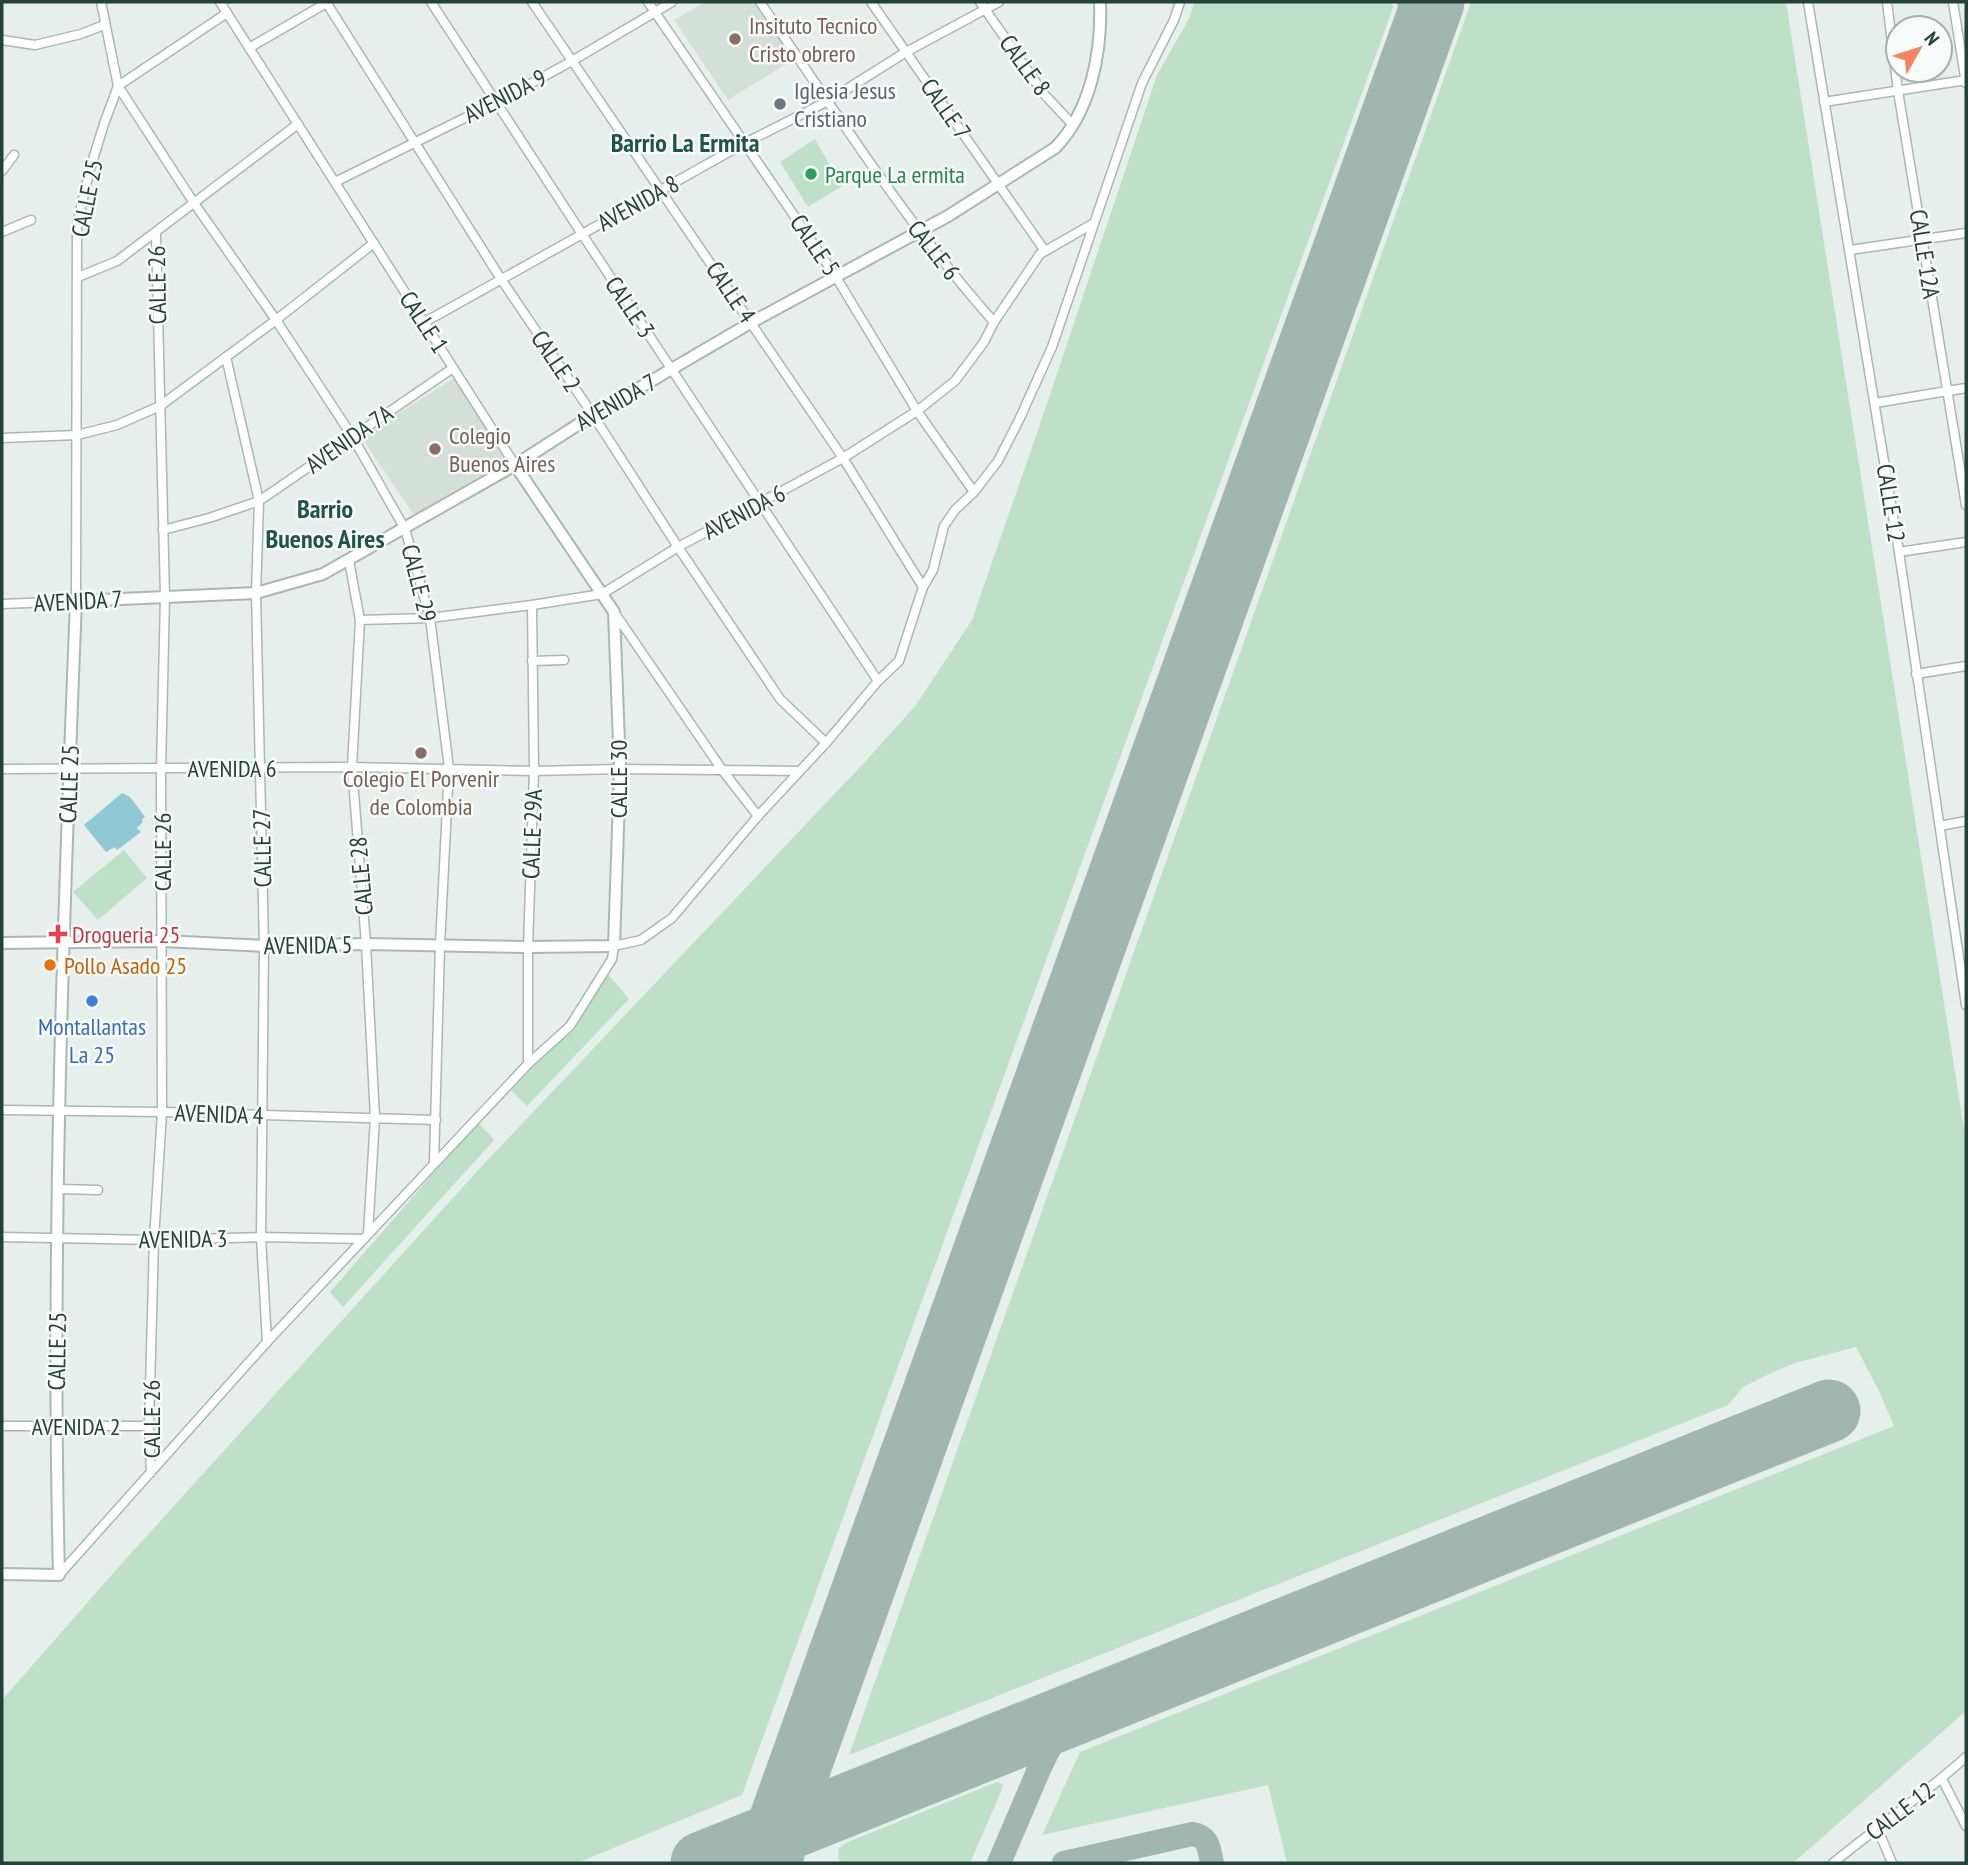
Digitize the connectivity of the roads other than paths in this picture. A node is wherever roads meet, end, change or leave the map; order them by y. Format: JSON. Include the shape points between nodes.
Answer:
{"nodes":[{"id":1,"x":100,"y":2,"type":"edge"},
{"id":2,"x":220,"y":2,"type":"edge"},
{"id":3,"x":327,"y":2,"type":"edge"},
{"id":4,"x":431,"y":2,"type":"edge"},
{"id":5,"x":532,"y":2,"type":"edge"},
{"id":6,"x":648,"y":2,"type":"edge"},
{"id":7,"x":672,"y":2,"type":"edge"},
{"id":8,"x":760,"y":2,"type":"edge"},
{"id":9,"x":871,"y":2,"type":"edge"},
{"id":10,"x":999,"y":2,"type":"edge"},
{"id":11,"x":1100,"y":2,"type":"edge"},
{"id":12,"x":1180,"y":2,"type":"edge"},
{"id":13,"x":1808,"y":2,"type":"edge"},
{"id":14,"x":1887,"y":2,"type":"edge"},
{"id":15,"x":1953,"y":2,"type":"edge"},
{"id":16,"x":983,"y":5,"type":"edge"},
{"id":17,"x":655,"y":11,"type":"junction"},
{"id":18,"x":227,"y":13,"type":"junction"},
{"id":19,"x":104,"y":25,"type":"junction"},
{"id":20,"x":2,"y":40,"type":"edge"},
{"id":21,"x":249,"y":48,"type":"junction"},
{"id":22,"x":906,"y":52,"type":"junction"},
{"id":23,"x":572,"y":61,"type":"junction"},
{"id":24,"x":1966,"y":81,"type":"edge"},
{"id":25,"x":118,"y":86,"type":"junction"},
{"id":26,"x":1898,"y":91,"type":"junction"},
{"id":27,"x":828,"y":101,"type":"junction"},
{"id":28,"x":496,"y":102,"type":"junction"},
{"id":29,"x":1824,"y":102,"type":"junction"},
{"id":30,"x":298,"y":124,"type":"junction"},
{"id":31,"x":1073,"y":125,"type":"junction"},
{"id":32,"x":415,"y":141,"type":"junction"},
{"id":33,"x":746,"y":143,"type":"junction"},
{"id":34,"x":14,"y":155,"type":"dead end"},
{"id":35,"x":2,"y":171,"type":"edge"},
{"id":36,"x":335,"y":182,"type":"junction"},
{"id":37,"x":998,"y":184,"type":"junction"},
{"id":38,"x":661,"y":190,"type":"junction"},
{"id":39,"x":194,"y":202,"type":"junction"},
{"id":40,"x":31,"y":220,"type":"dead end"},
{"id":41,"x":1094,"y":223,"type":"junction"},
{"id":42,"x":2,"y":232,"type":"edge"},
{"id":43,"x":919,"y":232,"type":"junction"},
{"id":44,"x":156,"y":233,"type":"junction"},
{"id":45,"x":1966,"y":233,"type":"edge"},
{"id":46,"x":582,"y":234,"type":"junction"},
{"id":47,"x":1923,"y":239,"type":"junction"},
{"id":48,"x":374,"y":243,"type":"junction"},
{"id":49,"x":1850,"y":250,"type":"junction"},
{"id":50,"x":1045,"y":251,"type":"junction"},
{"id":51,"x":78,"y":277,"type":"junction"},
{"id":52,"x":836,"y":277,"type":"junction"},
{"id":53,"x":501,"y":279,"type":"junction"},
{"id":54,"x":276,"y":320,"type":"junction"},
{"id":55,"x":994,"y":321,"type":"junction"},
{"id":56,"x":425,"y":322,"type":"junction"},
{"id":57,"x":752,"y":323,"type":"junction"},
{"id":58,"x":226,"y":357,"type":"junction"},
{"id":59,"x":453,"y":368,"type":"junction"},
{"id":60,"x":672,"y":370,"type":"junction"},
{"id":61,"x":1966,"y":387,"type":"edge"},
{"id":62,"x":1947,"y":391,"type":"junction"},
{"id":63,"x":1875,"y":403,"type":"junction"},
{"id":64,"x":160,"y":405,"type":"junction"},
{"id":65,"x":917,"y":411,"type":"junction"},
{"id":66,"x":593,"y":415,"type":"junction"},
{"id":67,"x":77,"y":435,"type":"junction"},
{"id":68,"x":352,"y":436,"type":"junction"},
{"id":69,"x":2,"y":438,"type":"edge"},
{"id":70,"x":844,"y":458,"type":"junction"},
{"id":71,"x":515,"y":465,"type":"junction"},
{"id":72,"x":974,"y":492,"type":"junction"},
{"id":73,"x":259,"y":501,"type":"junction"},
{"id":74,"x":759,"y":503,"type":"junction"},
{"id":75,"x":1966,"y":505,"type":"edge"},
{"id":76,"x":405,"y":528,"type":"junction"},
{"id":77,"x":163,"y":530,"type":"junction"},
{"id":78,"x":1966,"y":542,"type":"edge"},
{"id":79,"x":678,"y":547,"type":"junction"},
{"id":80,"x":1899,"y":552,"type":"junction"},
{"id":81,"x":349,"y":561,"type":"junction"},
{"id":82,"x":923,"y":587,"type":"junction"},
{"id":83,"x":256,"y":593,"type":"junction"},
{"id":84,"x":602,"y":594,"type":"junction"},
{"id":85,"x":165,"y":597,"type":"junction"},
{"id":86,"x":76,"y":601,"type":"junction"},
{"id":87,"x":2,"y":604,"type":"edge"},
{"id":88,"x":532,"y":605,"type":"junction"},
{"id":89,"x":614,"y":612,"type":"junction"},
{"id":90,"x":430,"y":618,"type":"junction"},
{"id":91,"x":360,"y":620,"type":"junction"},
{"id":92,"x":633,"y":640,"type":"junction"},
{"id":93,"x":615,"y":645,"type":"junction"},
{"id":94,"x":565,"y":660,"type":"dead end"},
{"id":95,"x":532,"y":661,"type":"junction"},
{"id":96,"x":1966,"y":666,"type":"edge"},
{"id":97,"x":1916,"y":674,"type":"junction"},
{"id":98,"x":878,"y":681,"type":"junction"},
{"id":99,"x":826,"y":743,"type":"junction"},
{"id":100,"x":352,"y":766,"type":"junction"},
{"id":101,"x":261,"y":768,"type":"junction"},
{"id":102,"x":449,"y":768,"type":"junction"},
{"id":103,"x":2,"y":769,"type":"edge"},
{"id":104,"x":69,"y":769,"type":"junction"},
{"id":105,"x":161,"y":769,"type":"junction"},
{"id":106,"x":620,"y":769,"type":"junction"},
{"id":107,"x":534,"y":771,"type":"junction"},
{"id":108,"x":723,"y":771,"type":"junction"},
{"id":109,"x":798,"y":771,"type":"junction"},
{"id":110,"x":758,"y":816,"type":"junction"},
{"id":111,"x":1966,"y":821,"type":"edge"},
{"id":112,"x":1940,"y":826,"type":"junction"},
{"id":113,"x":162,"y":941,"type":"junction"},
{"id":114,"x":2,"y":943,"type":"edge"},
{"id":115,"x":63,"y":944,"type":"junction"},
{"id":116,"x":366,"y":944,"type":"junction"},
{"id":117,"x":440,"y":944,"type":"junction"},
{"id":118,"x":264,"y":946,"type":"junction"},
{"id":119,"x":614,"y":946,"type":"junction"},
{"id":120,"x":528,"y":947,"type":"junction"},
{"id":121,"x":1963,"y":964,"type":"edge"},
{"id":122,"x":1966,"y":1005,"type":"edge"},
{"id":123,"x":528,"y":1063,"type":"junction"},
{"id":124,"x":2,"y":1110,"type":"edge"},
{"id":125,"x":60,"y":1111,"type":"junction"},
{"id":126,"x":162,"y":1112,"type":"junction"},
{"id":127,"x":262,"y":1116,"type":"junction"},
{"id":128,"x":375,"y":1118,"type":"junction"},
{"id":129,"x":436,"y":1120,"type":"junction"},
{"id":130,"x":434,"y":1163,"type":"junction"},
{"id":131,"x":59,"y":1189,"type":"junction"},
{"id":132,"x":98,"y":1190,"type":"dead end"},
{"id":133,"x":366,"y":1236,"type":"junction"},
{"id":134,"x":2,"y":1237,"type":"edge"},
{"id":135,"x":59,"y":1237,"type":"junction"},
{"id":136,"x":261,"y":1237,"type":"junction"},
{"id":137,"x":154,"y":1240,"type":"junction"},
{"id":138,"x":267,"y":1342,"type":"junction"},
{"id":139,"x":56,"y":1425,"type":"junction"},
{"id":140,"x":2,"y":1426,"type":"edge"},
{"id":141,"x":149,"y":1426,"type":"junction"},
{"id":142,"x":151,"y":1472,"type":"junction"},
{"id":143,"x":2,"y":1574,"type":"edge"},
{"id":144,"x":59,"y":1575,"type":"junction"},
{"id":145,"x":1966,"y":1757,"type":"edge"},
{"id":146,"x":1942,"y":1779,"type":"junction"},
{"id":147,"x":1966,"y":1826,"type":"edge"},
{"id":148,"x":1877,"y":1827,"type":"junction"},
{"id":149,"x":1833,"y":1863,"type":"edge"},
{"id":150,"x":1892,"y":1863,"type":"edge"}],
"edges":[{"from":1,"to":19,"type":"street"},
{"from":2,"to":18,"type":"street","name":"CALLE 1"},
{"from":3,"to":21,"type":"street"},
{"from":3,"to":32,"type":"street","name":"CALLE 2"},
{"from":4,"to":28,"type":"street","name":"CALLE 3"},
{"from":5,"to":23,"type":"street","name":"CALLE 4"},
{"from":6,"to":17,"type":"street","name":"CALLE 5"},
{"from":7,"to":17,"type":"street","name":"AVENIDA 9"},
{"from":8,"to":27,"type":"street","name":"CALLE 6"},
{"from":9,"to":22,"type":"street","name":"CALLE 7"},
{"from":10,"to":16,"type":"street","name":"AVENIDA 8"},
{"from":11,"to":31,"type":"street","name":"AVENIDA 7","via":[[1094,69]]},
{"from":12,"to":41,"type":"street","via":[[1142,83]]},
{"from":13,"to":29,"type":"street","name":"CALLE 12"},
{"from":14,"to":26,"type":"street","name":"CALLE 12A"},
{"from":15,"to":24,"type":"street"},
{"from":16,"to":22,"type":"street","name":"AVENIDA 8"},
{"from":16,"to":31,"type":"street","name":"CALLE 8","via":[[1044,94]]},
{"from":17,"to":23,"type":"street","name":"AVENIDA 9"},
{"from":17,"to":33,"type":"street","name":"CALLE 5"},
{"from":18,"to":21,"type":"street","name":"CALLE 1"},
{"from":18,"to":25,"type":"street"},
{"from":19,"to":20,"type":"street","via":[[35,45]]},
{"from":19,"to":25,"type":"street"},
{"from":21,"to":30,"type":"street","name":"CALLE 1"},
{"from":22,"to":27,"type":"street","name":"AVENIDA 8"},
{"from":22,"to":37,"type":"street","name":"CALLE 7"},
{"from":23,"to":28,"type":"street","name":"AVENIDA 9"},
{"from":23,"to":38,"type":"street","name":"CALLE 4"},
{"from":24,"to":26,"type":"street"},
{"from":25,"to":39,"type":"street","name":"CALLE 29"},
{"from":25,"to":51,"type":"street","name":"CALLE 25","via":[[77,224]]},
{"from":26,"to":29,"type":"street"},
{"from":26,"to":47,"type":"street","name":"CALLE 12A"},
{"from":27,"to":33,"type":"street","name":"AVENIDA 8"},
{"from":27,"to":43,"type":"street","name":"CALLE 6"},
{"from":28,"to":32,"type":"street","name":"AVENIDA 9"},
{"from":28,"to":46,"type":"street","name":"CALLE 3"},
{"from":29,"to":49,"type":"street","name":"CALLE 12"},
{"from":30,"to":36,"type":"street","name":"CALLE 1"},
{"from":30,"to":39,"type":"street"},
{"from":31,"to":37,"type":"street","name":"AVENIDA 7","via":[[1055,148]]},
{"from":32,"to":36,"type":"street","name":"AVENIDA 9"},
{"from":32,"to":53,"type":"street","name":"CALLE 2"},
{"from":33,"to":38,"type":"street","name":"AVENIDA 8"},
{"from":33,"to":52,"type":"street","name":"CALLE 5"},
{"from":34,"to":35,"type":"street"},
{"from":36,"to":48,"type":"street","name":"CALLE 1"},
{"from":37,"to":43,"type":"street","name":"AVENIDA 7"},
{"from":37,"to":50,"type":"street","name":"CALLE 7"},
{"from":38,"to":46,"type":"street","name":"AVENIDA 8"},
{"from":38,"to":57,"type":"street","name":"CALLE 4"},
{"from":39,"to":44,"type":"street"},
{"from":39,"to":54,"type":"street","name":"CALLE 29"},
{"from":40,"to":42,"type":"street"},
{"from":41,"to":50,"type":"street"},
{"from":41,"to":72,"type":"street","via":[[1052,347],[998,461]]},
{"from":43,"to":52,"type":"street","name":"AVENIDA 7"},
{"from":43,"to":55,"type":"street","name":"CALLE 6"},
{"from":44,"to":51,"type":"street","via":[[117,261]]},
{"from":44,"to":64,"type":"street","name":"CALLE 26"},
{"from":45,"to":47,"type":"street"},
{"from":46,"to":53,"type":"street","name":"AVENIDA 8"},
{"from":46,"to":60,"type":"street","name":"CALLE 3"},
{"from":47,"to":49,"type":"street"},
{"from":47,"to":62,"type":"street","name":"CALLE 12A"},
{"from":48,"to":54,"type":"street"},
{"from":48,"to":56,"type":"street","name":"CALLE 1"},
{"from":49,"to":63,"type":"street","name":"CALLE 12"},
{"from":50,"to":55,"type":"street","name":"AVENIDA 6"},
{"from":51,"to":67,"type":"street","name":"CALLE 25"},
{"from":52,"to":57,"type":"street","name":"AVENIDA 7"},
{"from":52,"to":65,"type":"street","name":"CALLE 5"},
{"from":53,"to":56,"type":"street","name":"AVENIDA 8"},
{"from":53,"to":66,"type":"street","name":"CALLE 2"},
{"from":54,"to":58,"type":"street"},
{"from":54,"to":68,"type":"street","name":"CALLE 29"},
{"from":55,"to":65,"type":"street","name":"AVENIDA 6","via":[[955,381]]},
{"from":56,"to":59,"type":"street","name":"CALLE 1"},
{"from":57,"to":60,"type":"street","name":"AVENIDA 7"},
{"from":57,"to":70,"type":"street","name":"CALLE 4"},
{"from":58,"to":64,"type":"street"},
{"from":58,"to":73,"type":"street","name":"CALLE 27"},
{"from":59,"to":68,"type":"street","name":"AVENIDA 7A"},
{"from":59,"to":71,"type":"street","name":"CALLE 1"},
{"from":60,"to":66,"type":"street","name":"AVENIDA 7"},
{"from":60,"to":74,"type":"street","name":"CALLE 3"},
{"from":61,"to":62,"type":"street"},
{"from":62,"to":63,"type":"street"},
{"from":62,"to":75,"type":"street","name":"CALLE 12A"},
{"from":63,"to":80,"type":"street","name":"CALLE 12"},
{"from":64,"to":67,"type":"street","via":[[117,425]]},
{"from":64,"to":77,"type":"street","name":"CALLE 26"},
{"from":65,"to":70,"type":"street","name":"AVENIDA 6"},
{"from":65,"to":72,"type":"street","name":"CALLE 5"},
{"from":66,"to":71,"type":"street","name":"AVENIDA 7"},
{"from":66,"to":79,"type":"street","name":"CALLE 2"},
{"from":67,"to":69,"type":"street"},
{"from":67,"to":86,"type":"street","name":"CALLE 25"},
{"from":68,"to":73,"type":"street","name":"AVENIDA 7A"},
{"from":68,"to":76,"type":"street","name":"CALLE 29"},
{"from":70,"to":74,"type":"street","name":"AVENIDA 6"},
{"from":70,"to":82,"type":"street","name":"CALLE 4"},
{"from":71,"to":76,"type":"street","name":"AVENIDA 7"},
{"from":71,"to":84,"type":"street","name":"CALLE 1"},
{"from":72,"to":82,"type":"street","via":[[944,526],[933,570]]},
{"from":73,"to":77,"type":"street","name":"AVENIDA 7A"},
{"from":73,"to":83,"type":"street","name":"CALLE 27"},
{"from":74,"to":79,"type":"street","name":"AVENIDA 6"},
{"from":74,"to":98,"type":"street","name":"CALLE 3"},
{"from":76,"to":81,"type":"street","name":"AVENIDA 7"},
{"from":76,"to":90,"type":"street","name":"CALLE 29"},
{"from":77,"to":85,"type":"street","name":"CALLE 26"},
{"from":78,"to":80,"type":"street"},
{"from":79,"to":84,"type":"street","name":"AVENIDA 6"},
{"from":79,"to":99,"type":"street","name":"CALLE 2","via":[[780,699]]},
{"from":80,"to":97,"type":"street","name":"CALLE 12"},
{"from":81,"to":83,"type":"street","name":"AVENIDA 7","via":[[323,574]]},
{"from":81,"to":91,"type":"street","name":"CALLE 28"},
{"from":82,"to":98,"type":"street","via":[[899,661]]},
{"from":83,"to":85,"type":"street","name":"AVENIDA 7"},
{"from":83,"to":101,"type":"street","name":"CALLE 27"},
{"from":84,"to":88,"type":"street","name":"AVENIDA 6"},
{"from":84,"to":89,"type":"street","name":"CALLE 1"},
{"from":85,"to":86,"type":"street","name":"AVENIDA 7"},
{"from":85,"to":105,"type":"street","name":"CALLE 26"},
{"from":86,"to":87,"type":"street","name":"AVENIDA 7"},
{"from":86,"to":104,"type":"street","name":"CALLE 25"},
{"from":88,"to":90,"type":"street","name":"AVENIDA 6"},
{"from":88,"to":95,"type":"street","name":"CALLE 29A"},
{"from":89,"to":92,"type":"street","name":"CALLE 1"},
{"from":89,"to":93,"type":"street","name":"CALLE 30"},
{"from":90,"to":91,"type":"street","name":"AVENIDA 6"},
{"from":90,"to":102,"type":"street","name":"CALLE 29"},
{"from":91,"to":100,"type":"street","name":"CALLE 28"},
{"from":92,"to":93,"type":"street"},
{"from":92,"to":108,"type":"street","name":"CALLE 1"},
{"from":93,"to":106,"type":"street","name":"CALLE 30"},
{"from":94,"to":95,"type":"street"},
{"from":95,"to":107,"type":"street","name":"CALLE 29A"},
{"from":96,"to":97,"type":"street"},
{"from":97,"to":112,"type":"street","name":"CALLE 12"},
{"from":98,"to":99,"type":"street"},
{"from":99,"to":109,"type":"street"},
{"from":100,"to":101,"type":"street","name":"AVENIDA 6"},
{"from":100,"to":102,"type":"street","name":"AVENIDA 6"},
{"from":100,"to":116,"type":"street","name":"CALLE 28"},
{"from":101,"to":105,"type":"street","name":"AVENIDA 6"},
{"from":101,"to":118,"type":"street","name":"CALLE 27"},
{"from":102,"to":107,"type":"street","name":"AVENIDA 6"},
{"from":102,"to":117,"type":"street","name":"CALLE 29"},
{"from":103,"to":104,"type":"street","name":"AVENIDA 6"},
{"from":104,"to":105,"type":"street","name":"AVENIDA 6"},
{"from":104,"to":115,"type":"street","name":"CALLE 25"},
{"from":105,"to":113,"type":"street","name":"CALLE 26"},
{"from":106,"to":107,"type":"street","name":"AVENIDA 6"},
{"from":106,"to":108,"type":"street","name":"AVENIDA 6"},
{"from":106,"to":119,"type":"street","name":"CALLE 30"},
{"from":107,"to":120,"type":"street","name":"CALLE 29A"},
{"from":108,"to":109,"type":"street","name":"AVENIDA 6"},
{"from":108,"to":110,"type":"street","name":"CALLE 1"},
{"from":109,"to":110,"type":"street"},
{"from":110,"to":119,"type":"street","via":[[672,918],[641,940]]},
{"from":111,"to":112,"type":"street"},
{"from":112,"to":121,"type":"street","name":"CALLE 12"},
{"from":113,"to":115,"type":"street","name":"AVENIDA 5"},
{"from":113,"to":118,"type":"street","name":"AVENIDA 5"},
{"from":113,"to":126,"type":"street","name":"CALLE 26"},
{"from":114,"to":115,"type":"street","name":"AVENIDA 5"},
{"from":115,"to":125,"type":"street","name":"CALLE 25"},
{"from":116,"to":117,"type":"street","name":"AVENIDA 5"},
{"from":116,"to":118,"type":"street","name":"AVENIDA 5"},
{"from":116,"to":128,"type":"street","name":"CALLE 28"},
{"from":117,"to":120,"type":"street","name":"AVENIDA 5"},
{"from":117,"to":129,"type":"street","name":"CALLE 29"},
{"from":118,"to":127,"type":"street","name":"CALLE 27"},
{"from":119,"to":120,"type":"street","name":"AVENIDA 5"},
{"from":119,"to":123,"type":"street","via":[[612,959],[570,1026]]},
{"from":120,"to":123,"type":"street","name":"CALLE 29A"},
{"from":121,"to":122,"type":"street","name":"CALLE 12"},
{"from":123,"to":130,"type":"street"},
{"from":124,"to":125,"type":"street","name":"AVENIDA 4"},
{"from":125,"to":126,"type":"street","name":"AVENIDA 4"},
{"from":125,"to":131,"type":"street","name":"CALLE 25"},
{"from":126,"to":127,"type":"street","name":"AVENIDA 4"},
{"from":126,"to":137,"type":"street","name":"CALLE 26"},
{"from":127,"to":128,"type":"street","name":"AVENIDA 4"},
{"from":127,"to":136,"type":"street","name":"CALLE 27"},
{"from":128,"to":129,"type":"street","name":"AVENIDA 4"},
{"from":128,"to":133,"type":"street","name":"CALLE 28"},
{"from":129,"to":130,"type":"street","name":"CALLE 29"},
{"from":130,"to":133,"type":"street"},
{"from":131,"to":132,"type":"street"},
{"from":131,"to":135,"type":"street","name":"CALLE 25"},
{"from":133,"to":136,"type":"street","name":"AVENIDA 3"},
{"from":133,"to":138,"type":"street"},
{"from":134,"to":135,"type":"street","name":"AVENIDA 3"},
{"from":135,"to":137,"type":"street","name":"AVENIDA 3"},
{"from":135,"to":139,"type":"street","name":"CALLE 25"},
{"from":136,"to":137,"type":"street","name":"AVENIDA 3"},
{"from":136,"to":138,"type":"street","name":"CALLE 27"},
{"from":137,"to":141,"type":"street","name":"CALLE 26"},
{"from":138,"to":142,"type":"street"},
{"from":139,"to":140,"type":"street","name":"AVENIDA 2"},
{"from":139,"to":141,"type":"street","name":"AVENIDA 2"},
{"from":139,"to":144,"type":"street","name":"CALLE 25"},
{"from":141,"to":142,"type":"street","name":"CALLE 26"},
{"from":142,"to":144,"type":"street"},
{"from":143,"to":144,"type":"street"},
{"from":145,"to":146,"type":"street","name":"CALLE 12"},
{"from":146,"to":147,"type":"street"},
{"from":146,"to":148,"type":"street","name":"CALLE 12"},
{"from":148,"to":149,"type":"street","name":"CALLE 12"},
{"from":148,"to":150,"type":"street"}]}
